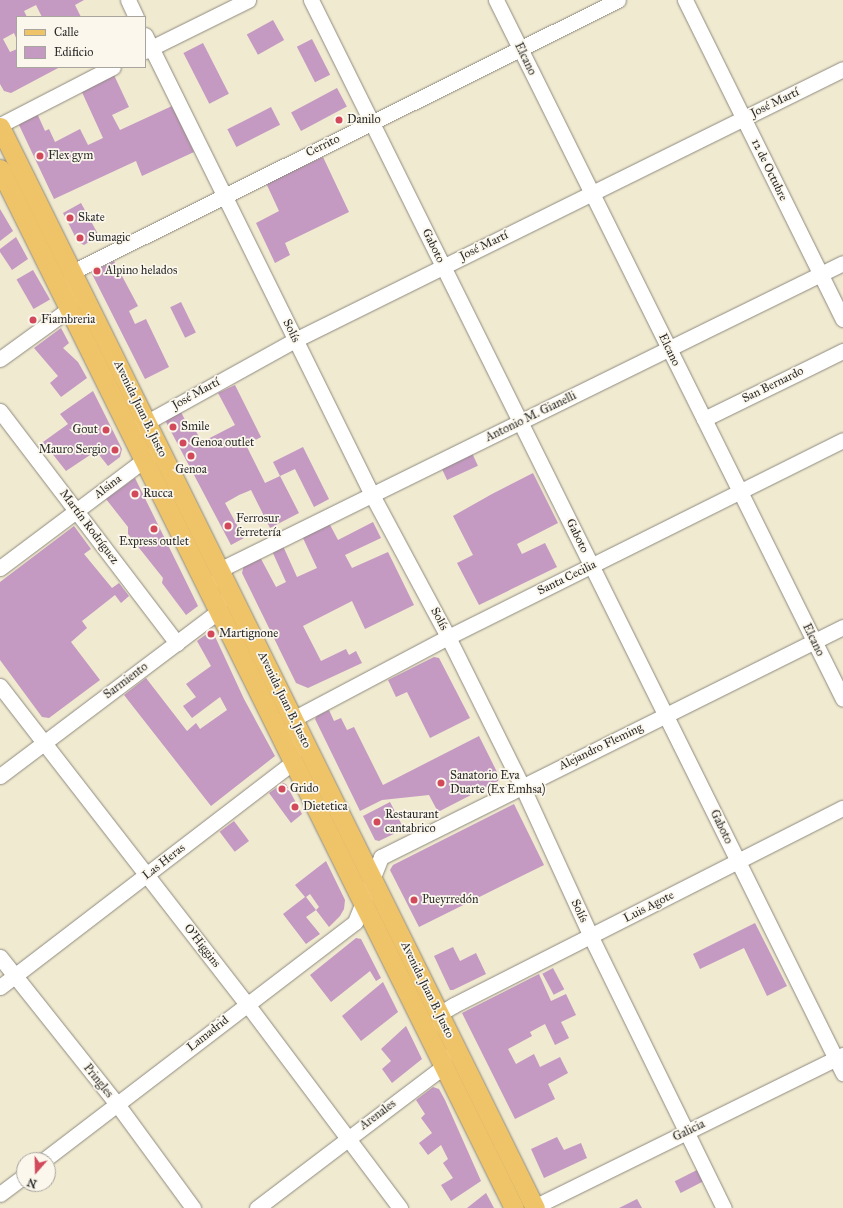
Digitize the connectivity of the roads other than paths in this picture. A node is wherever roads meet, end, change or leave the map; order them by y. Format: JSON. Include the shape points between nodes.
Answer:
{"nodes":[{"id":1,"x":128,"y":0,"type":"edge"},
{"id":2,"x":248,"y":0,"type":"edge"},
{"id":3,"x":311,"y":0,"type":"edge"},
{"id":4,"x":496,"y":0,"type":"edge"},
{"id":5,"x":618,"y":0,"type":"edge"},
{"id":6,"x":684,"y":0,"type":"edge"},
{"id":7,"x":136,"y":16,"type":"edge"},
{"id":8,"x":147,"y":44,"type":"edge"},
{"id":9,"x":520,"y":48,"type":"junction"},
{"id":10,"x":111,"y":68,"type":"edge"},
{"id":11,"x":843,"y":69,"type":"edge"},
{"id":12,"x":743,"y":118,"type":"junction"},
{"id":13,"x":372,"y":121,"type":"junction"},
{"id":14,"x":0,"y":126,"type":"edge"},
{"id":15,"x":0,"y":169,"type":"edge"},
{"id":16,"x":592,"y":193,"type":"junction"},
{"id":17,"x":224,"y":194,"type":"junction"},
{"id":18,"x":843,"y":262,"type":"edge"},
{"id":19,"x":443,"y":267,"type":"junction"},
{"id":20,"x":72,"y":272,"type":"junction"},
{"id":21,"x":820,"y":274,"type":"junction"},
{"id":22,"x":69,"y":309,"type":"junction"},
{"id":23,"x":843,"y":319,"type":"edge"},
{"id":24,"x":295,"y":340,"type":"junction"},
{"id":25,"x":669,"y":349,"type":"junction"},
{"id":26,"x":843,"y":352,"type":"edge"},
{"id":27,"x":0,"y":360,"type":"edge"},
{"id":28,"x":0,"y":411,"type":"edge"},
{"id":29,"x":704,"y":419,"type":"junction"},
{"id":30,"x":146,"y":422,"type":"junction"},
{"id":31,"x":520,"y":422,"type":"junction"},
{"id":32,"x":130,"y":431,"type":"junction"},
{"id":33,"x":843,"y":440,"type":"edge"},
{"id":34,"x":152,"y":455,"type":"junction"},
{"id":35,"x":740,"y":492,"type":"junction"},
{"id":36,"x":372,"y":495,"type":"junction"},
{"id":37,"x":76,"y":511,"type":"junction"},
{"id":38,"x":591,"y":566,"type":"junction"},
{"id":39,"x":0,"y":568,"type":"edge"},
{"id":40,"x":219,"y":570,"type":"junction"},
{"id":41,"x":219,"y":612,"type":"junction"},
{"id":42,"x":843,"y":627,"type":"edge"},
{"id":43,"x":448,"y":637,"type":"junction"},
{"id":44,"x":814,"y":641,"type":"junction"},
{"id":45,"x":177,"y":643,"type":"junction"},
{"id":46,"x":0,"y":686,"type":"edge"},
{"id":47,"x":843,"y":699,"type":"edge"},
{"id":48,"x":666,"y":715,"type":"junction"},
{"id":49,"x":293,"y":719,"type":"junction"},
{"id":50,"x":43,"y":743,"type":"junction"},
{"id":51,"x":294,"y":762,"type":"junction"},
{"id":52,"x":0,"y":776,"type":"edge"},
{"id":53,"x":522,"y":786,"type":"junction"},
{"id":54,"x":843,"y":808,"type":"edge"},
{"id":55,"x":738,"y":862,"type":"junction"},
{"id":56,"x":146,"y":875,"type":"junction"},
{"id":57,"x":372,"y":879,"type":"junction"},
{"id":58,"x":363,"y":902,"type":"junction"},
{"id":59,"x":591,"y":937,"type":"junction"},
{"id":60,"x":0,"y":957,"type":"edge"},
{"id":61,"x":15,"y":976,"type":"junction"},
{"id":62,"x":0,"y":987,"type":"edge"},
{"id":63,"x":247,"y":1004,"type":"junction"},
{"id":64,"x":446,"y":1009,"type":"junction"},
{"id":65,"x":839,"y":1057,"type":"edge"},
{"id":66,"x":444,"y":1066,"type":"junction"},
{"id":67,"x":843,"y":1073,"type":"edge"},
{"id":68,"x":117,"y":1104,"type":"junction"},
{"id":69,"x":686,"y":1132,"type":"junction"},
{"id":70,"x":347,"y":1139,"type":"junction"},
{"id":71,"x":54,"y":1152,"type":"edge"},
{"id":72,"x":16,"y":1182,"type":"edge"},
{"id":73,"x":0,"y":1194,"type":"edge"},
{"id":74,"x":534,"y":1207,"type":"edge"},
{"id":75,"x":193,"y":1208,"type":"edge"},
{"id":76,"x":257,"y":1208,"type":"edge"},
{"id":77,"x":400,"y":1208,"type":"edge"},
{"id":78,"x":514,"y":1208,"type":"edge"},
{"id":79,"x":724,"y":1208,"type":"edge"}],
"edges":[{"from":1,"to":7,"type":"street"},
{"from":2,"to":8,"type":"street"},
{"from":3,"to":13,"type":"street","name":"Gaboto"},
{"from":4,"to":9,"type":"street","name":"Elcano"},
{"from":5,"to":9,"type":"street","name":"Cerrito"},
{"from":6,"to":12,"type":"street","name":"12 de Octubre"},
{"from":8,"to":17,"type":"street","name":"Solís"},
{"from":9,"to":13,"type":"street","name":"Cerrito"},
{"from":9,"to":16,"type":"street","name":"Elcano"},
{"from":10,"to":14,"type":"street"},
{"from":11,"to":12,"type":"street","name":"José Martí"},
{"from":12,"to":16,"type":"street","name":"José Martí"},
{"from":12,"to":21,"type":"street","name":"12 de Octubre"},
{"from":13,"to":17,"type":"street","name":"Cerrito"},
{"from":13,"to":19,"type":"street","name":"Gaboto"},
{"from":14,"to":20,"type":"main road","name":"Avenida Juan B. Justo"},
{"from":15,"to":22,"type":"main road","name":"Avenida Juan B. Justo"},
{"from":16,"to":19,"type":"street","name":"José Martí"},
{"from":16,"to":25,"type":"street","name":"Elcano"},
{"from":17,"to":20,"type":"street","name":"Cerrito"},
{"from":17,"to":24,"type":"street","name":"Solís"},
{"from":18,"to":21,"type":"street","name":"Antonio M. Gianelli"},
{"from":19,"to":24,"type":"street","name":"José Martí"},
{"from":19,"to":31,"type":"street","name":"Gaboto"},
{"from":20,"to":22,"type":"street"},
{"from":20,"to":30,"type":"main road","name":"Avenida Juan B. Justo"},
{"from":21,"to":23,"type":"street","name":"12 de Octubre"},
{"from":21,"to":25,"type":"street","name":"Antonio M. Gianelli"},
{"from":22,"to":27,"type":"street"},
{"from":22,"to":32,"type":"main road","name":"Avenida Juan B. Justo"},
{"from":24,"to":30,"type":"street","name":"José Martí"},
{"from":24,"to":36,"type":"street","name":"Solís"},
{"from":25,"to":29,"type":"street","name":"Elcano"},
{"from":25,"to":31,"type":"street","name":"Antonio M. Gianelli"},
{"from":26,"to":29,"type":"street","name":"San Bernardo"},
{"from":28,"to":37,"type":"street","name":"Martín Rodríguez"},
{"from":29,"to":35,"type":"street","name":"Elcano"},
{"from":30,"to":32,"type":"street","name":"José Martí"},
{"from":30,"to":34,"type":"main road","name":"Avenida Juan B. Justo"},
{"from":31,"to":36,"type":"street","name":"Antonio M. Gianelli"},
{"from":31,"to":38,"type":"street","name":"Gaboto"},
{"from":32,"to":34,"type":"main road","name":"Avenida Juan B. Justo"},
{"from":33,"to":35,"type":"street","name":"Santa Cecilia"},
{"from":34,"to":37,"type":"street","name":"Alsina"},
{"from":34,"to":40,"type":"main road","name":"Avenida Juan B. Justo"},
{"from":34,"to":41,"type":"main road","name":"Avenida Juan B. Justo"},
{"from":35,"to":38,"type":"street","name":"Santa Cecilia"},
{"from":35,"to":44,"type":"street","name":"Elcano"},
{"from":36,"to":40,"type":"street","name":"Antonio M. Gianelli"},
{"from":36,"to":43,"type":"street","name":"Solís"},
{"from":37,"to":39,"type":"street","name":"Alsina"},
{"from":37,"to":45,"type":"street","name":"Martín Rodríguez"},
{"from":38,"to":43,"type":"street","name":"Santa Cecilia"},
{"from":38,"to":48,"type":"street","name":"Gaboto"},
{"from":40,"to":41,"type":"street"},
{"from":40,"to":49,"type":"main road","name":"Avenida Juan B. Justo"},
{"from":41,"to":45,"type":"street","name":"Sarmiento"},
{"from":41,"to":51,"type":"main road","name":"Avenida Juan B. Justo"},
{"from":42,"to":44,"type":"street","name":"Alejandro Fleming"},
{"from":43,"to":49,"type":"street","name":"Santa Cecilia"},
{"from":43,"to":53,"type":"street","name":"Solís"},
{"from":44,"to":47,"type":"street","name":"Elcano"},
{"from":44,"to":48,"type":"street","name":"Alejandro Fleming"},
{"from":45,"to":50,"type":"street","name":"Sarmiento"},
{"from":46,"to":50,"type":"street","name":"O'Higgins"},
{"from":48,"to":53,"type":"street","name":"Alejandro Fleming"},
{"from":48,"to":55,"type":"street","name":"Gaboto"},
{"from":49,"to":51,"type":"street"},
{"from":49,"to":57,"type":"main road","name":"Avenida Juan B. Justo"},
{"from":50,"to":52,"type":"street","name":"Sarmiento"},
{"from":50,"to":56,"type":"street","name":"O'Higgins"},
{"from":51,"to":56,"type":"street","name":"Las Heras"},
{"from":51,"to":58,"type":"main road","name":"Avenida Juan B. Justo"},
{"from":53,"to":57,"type":"street","name":"Alejandro Fleming","via":[[381,857]]},
{"from":53,"to":59,"type":"street","name":"Solís"},
{"from":54,"to":55,"type":"street","name":"Luis Agote"},
{"from":55,"to":59,"type":"street","name":"Luis Agote"},
{"from":55,"to":65,"type":"street","name":"Gaboto"},
{"from":56,"to":61,"type":"street","name":"Las Heras"},
{"from":56,"to":63,"type":"street","name":"O'Higgins"},
{"from":57,"to":58,"type":"street","name":"Alejandro Fleming"},
{"from":57,"to":64,"type":"main road","name":"Avenida Juan B. Justo"},
{"from":58,"to":63,"type":"street","name":"Lamadrid","via":[[355,922]]},
{"from":58,"to":66,"type":"main road","name":"Avenida Juan B. Justo"},
{"from":59,"to":64,"type":"street","name":"Luis Agote"},
{"from":59,"to":69,"type":"street","name":"Solís"},
{"from":60,"to":61,"type":"street","name":"Pringles"},
{"from":61,"to":62,"type":"street","name":"Las Heras"},
{"from":61,"to":68,"type":"street","name":"Pringles"},
{"from":63,"to":68,"type":"street","name":"Lamadrid"},
{"from":63,"to":70,"type":"street","name":"O'Higgins"},
{"from":64,"to":66,"type":"street"},
{"from":64,"to":74,"type":"main road","name":"Avenida Juan B. Justo"},
{"from":65,"to":67,"type":"street","name":"Gaboto"},
{"from":65,"to":69,"type":"street","name":"Galicia"},
{"from":66,"to":70,"type":"street","name":"Arenales"},
{"from":66,"to":78,"type":"main road","name":"Avenida Juan B. Justo"},
{"from":68,"to":71,"type":"street","name":"Lamadrid"},
{"from":68,"to":75,"type":"street","name":"Pringles"},
{"from":69,"to":74,"type":"street","name":"Galicia"},
{"from":69,"to":79,"type":"street","name":"Solís"},
{"from":70,"to":76,"type":"street","name":"Arenales"},
{"from":70,"to":77,"type":"street","name":"O'Higgins"},
{"from":72,"to":73,"type":"street"}]}
